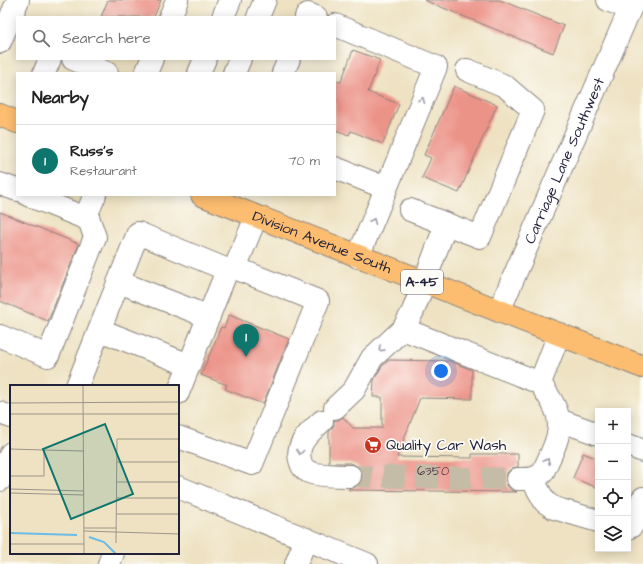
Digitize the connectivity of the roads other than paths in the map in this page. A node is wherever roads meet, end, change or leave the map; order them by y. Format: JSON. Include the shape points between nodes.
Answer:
{"nodes":[{"id":1,"x":18,"y":0,"type":"edge"},
{"id":2,"x":177,"y":0,"type":"edge"},
{"id":3,"x":230,"y":0,"type":"edge"},
{"id":4,"x":265,"y":0,"type":"edge"},
{"id":5,"x":608,"y":0,"type":"edge"},
{"id":6,"x":632,"y":5,"type":"edge"},
{"id":7,"x":170,"y":16,"type":"edge"},
{"id":8,"x":223,"y":16,"type":"edge"},
{"id":9,"x":258,"y":16,"type":"edge"},
{"id":10,"x":336,"y":25,"type":"edge"},
{"id":11,"x":0,"y":40,"type":"edge"},
{"id":12,"x":50,"y":60,"type":"edge"},
{"id":13,"x":75,"y":60,"type":"edge"},
{"id":14,"x":152,"y":60,"type":"edge"},
{"id":15,"x":205,"y":60,"type":"edge"},
{"id":16,"x":240,"y":60,"type":"edge"},
{"id":17,"x":289,"y":60,"type":"edge"},
{"id":18,"x":467,"y":70,"type":"dead end"},
{"id":19,"x":44,"y":72,"type":"edge"},
{"id":20,"x":105,"y":72,"type":"edge"},
{"id":21,"x":146,"y":72,"type":"edge"},
{"id":22,"x":199,"y":72,"type":"edge"},
{"id":23,"x":234,"y":72,"type":"edge"},
{"id":24,"x":284,"y":72,"type":"edge"},
{"id":25,"x":0,"y":115,"type":"edge"},
{"id":26,"x":16,"y":122,"type":"edge"},
{"id":27,"x":336,"y":168,"type":"edge"},
{"id":28,"x":0,"y":184,"type":"edge"},
{"id":29,"x":386,"y":188,"type":"junction"},
{"id":30,"x":16,"y":190,"type":"edge"},
{"id":31,"x":30,"y":196,"type":"edge"},
{"id":32,"x":208,"y":196,"type":"edge"},
{"id":33,"x":235,"y":201,"type":"edge"},
{"id":34,"x":91,"y":204,"type":"edge"},
{"id":35,"x":410,"y":210,"type":"dead end"},
{"id":36,"x":262,"y":219,"type":"junction"},
{"id":37,"x":446,"y":224,"type":"junction"},
{"id":38,"x":358,"y":256,"type":"junction"},
{"id":39,"x":232,"y":269,"type":"junction"},
{"id":40,"x":119,"y":282,"type":"junction"},
{"id":41,"x":424,"y":283,"type":"junction"},
{"id":42,"x":498,"y":311,"type":"junction"},
{"id":43,"x":202,"y":314,"type":"junction"},
{"id":44,"x":403,"y":329,"type":"junction"},
{"id":45,"x":100,"y":330,"type":"junction"},
{"id":46,"x":559,"y":334,"type":"junction"},
{"id":47,"x":0,"y":336,"type":"edge"},
{"id":48,"x":183,"y":362,"type":"junction"},
{"id":49,"x":643,"y":367,"type":"edge"},
{"id":50,"x":540,"y":383,"type":"junction"},
{"id":51,"x":77,"y":385,"type":"edge"},
{"id":52,"x":167,"y":385,"type":"edge"},
{"id":53,"x":179,"y":387,"type":"edge"},
{"id":54,"x":0,"y":413,"type":"edge"},
{"id":55,"x":10,"y":417,"type":"edge"},
{"id":56,"x":559,"y":420,"type":"junction"},
{"id":57,"x":179,"y":427,"type":"edge"},
{"id":58,"x":595,"y":433,"type":"edge"},
{"id":59,"x":179,"y":437,"type":"edge"},
{"id":60,"x":631,"y":446,"type":"edge"},
{"id":61,"x":643,"y":451,"type":"edge"},
{"id":62,"x":10,"y":455,"type":"edge"},
{"id":63,"x":255,"y":455,"type":"junction"},
{"id":64,"x":350,"y":476,"type":"tunnel mouth"},
{"id":65,"x":0,"y":480,"type":"edge"},
{"id":66,"x":179,"y":487,"type":"edge"},
{"id":67,"x":643,"y":498,"type":"edge"},
{"id":68,"x":595,"y":520,"type":"edge"},
{"id":69,"x":631,"y":526,"type":"edge"},
{"id":70,"x":306,"y":539,"type":"junction"},
{"id":71,"x":113,"y":554,"type":"edge"},
{"id":72,"x":109,"y":564,"type":"edge"},
{"id":73,"x":296,"y":564,"type":"edge"},
{"id":74,"x":367,"y":564,"type":"edge"}],
"edges":[{"from":1,"to":11,"type":"street"},
{"from":2,"to":7,"type":"street"},
{"from":3,"to":8,"type":"street"},
{"from":4,"to":9,"type":"street"},
{"from":5,"to":6,"type":"street","name":"Carriage Lane Southwest"},
{"from":6,"to":42,"type":"street","name":"Carriage Lane Southwest"},
{"from":29,"to":10,"type":"street","one_way":true,"via":[[436,66]]},
{"from":12,"to":19,"type":"street"},
{"from":13,"to":20,"type":"street"},
{"from":14,"to":21,"type":"street"},
{"from":15,"to":22,"type":"street"},
{"from":16,"to":23,"type":"street"},
{"from":17,"to":24,"type":"street"},
{"from":18,"to":37,"type":"street","via":[[505,86],[533,110],[480,237]]},
{"from":25,"to":26,"type":"main road"},
{"from":27,"to":29,"type":"street"},
{"from":28,"to":30,"type":"street"},
{"from":38,"to":29,"type":"street","one_way":true},
{"from":31,"to":34,"type":"street","via":[[85,218]]},
{"from":32,"to":33,"type":"main road","name":"Division Avenue South","number":"A-45"},
{"from":33,"to":36,"type":"main road","name":"Division Avenue South","number":"A-45"},
{"from":34,"to":47,"type":"street","via":[[95,237],[48,356]]},
{"from":35,"to":37,"type":"street"},
{"from":36,"to":38,"type":"main road","name":"Division Avenue South","number":"A-45"},
{"from":36,"to":39,"type":"street"},
{"from":37,"to":41,"type":"street"},
{"from":38,"to":41,"type":"main road","name":"Division Avenue South","number":"A-45"},
{"from":39,"to":40,"type":"street","via":[[138,233]]},
{"from":39,"to":43,"type":"street","via":[[226,274]]},
{"from":39,"to":63,"type":"street","via":[[318,301]]},
{"from":40,"to":43,"type":"street"},
{"from":40,"to":45,"type":"street"},
{"from":41,"to":42,"type":"main road","name":"Division Avenue South","number":"A-45"},
{"from":41,"to":44,"type":"street"},
{"from":42,"to":46,"type":"main road","name":"Division Avenue South","number":"A-45"},
{"from":43,"to":48,"type":"street"},
{"from":44,"to":50,"type":"street"},
{"from":44,"to":64,"type":"street","one_way":true,"via":[[372,358],[354,390],[306,435],[299,449],[298,457],[302,467],[309,472]]},
{"from":45,"to":48,"type":"street"},
{"from":45,"to":51,"type":"street"},
{"from":46,"to":49,"type":"main road","name":"Division Avenue South","number":"A-45"},
{"from":46,"to":50,"type":"street"},
{"from":48,"to":52,"type":"street"},
{"from":48,"to":53,"type":"street"},
{"from":50,"to":56,"type":"street"},
{"from":54,"to":55,"type":"street"},
{"from":56,"to":58,"type":"street"},
{"from":68,"to":56,"type":"street","one_way":true,"via":[[554,508],[545,502],[525,479],[543,472],[560,431]]},
{"from":57,"to":63,"type":"street"},
{"from":59,"to":63,"type":"street","via":[[252,464]]},
{"from":60,"to":61,"type":"street"},
{"from":62,"to":65,"type":"street"},
{"from":66,"to":70,"type":"street"},
{"from":67,"to":69,"type":"street"},
{"from":70,"to":73,"type":"street"},
{"from":70,"to":74,"type":"street"},
{"from":71,"to":72,"type":"street"}]}
